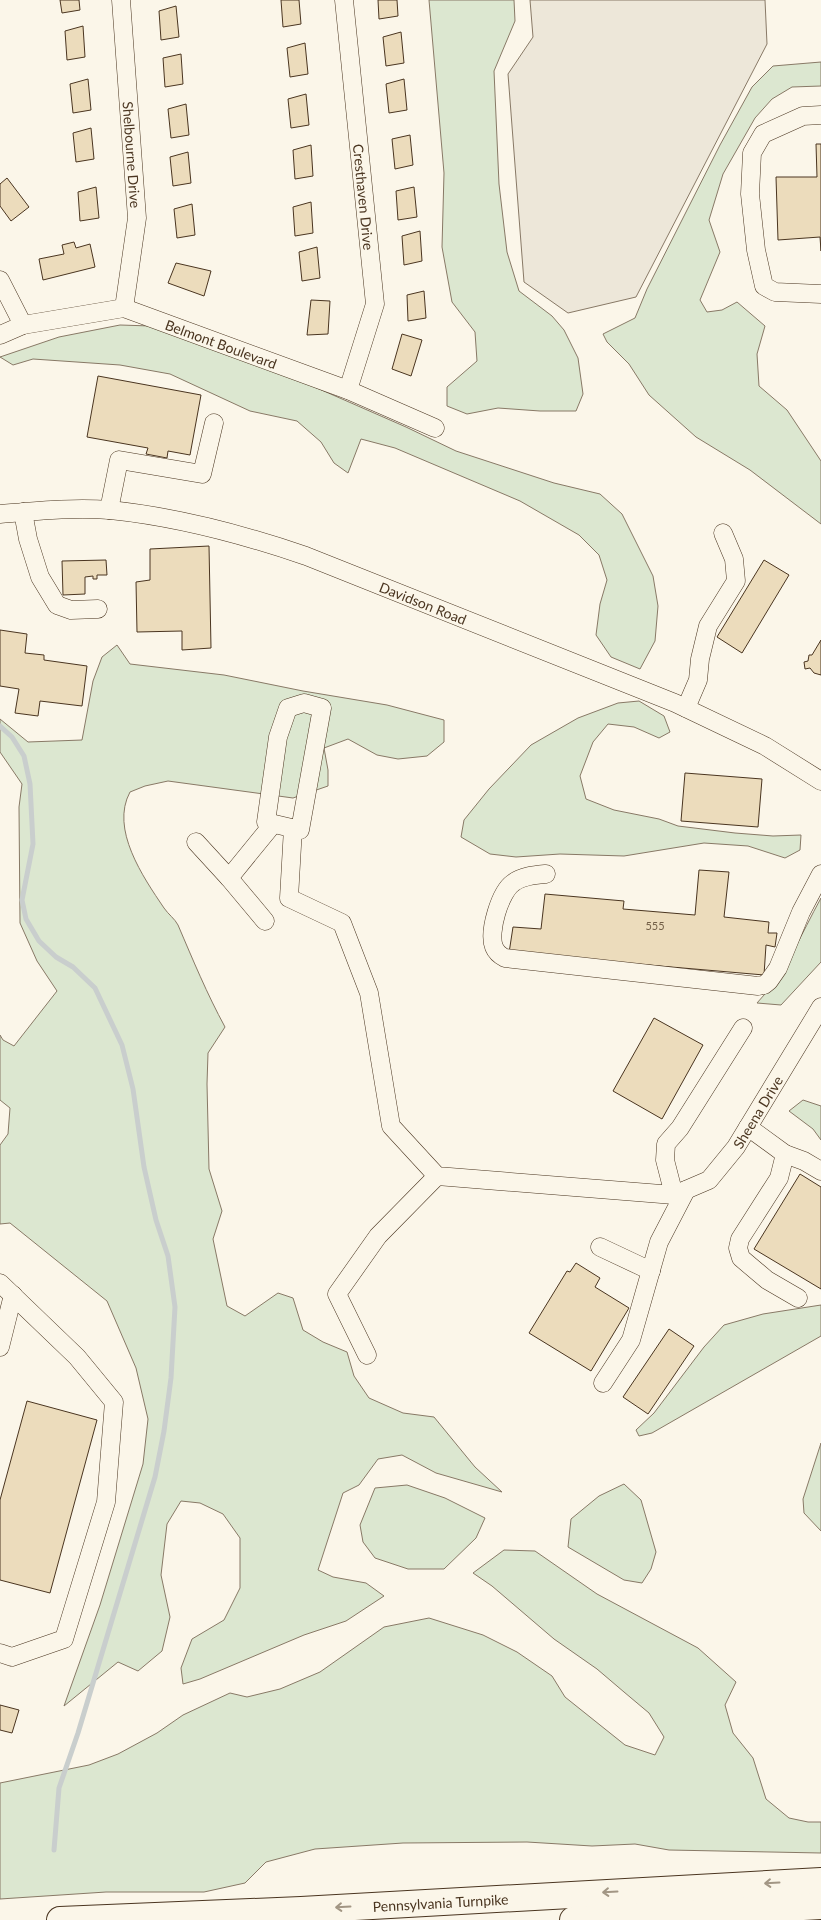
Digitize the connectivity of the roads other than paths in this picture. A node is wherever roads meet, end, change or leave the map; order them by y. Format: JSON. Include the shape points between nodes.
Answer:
{"nodes":[{"id":1,"x":121,"y":0,"type":"edge"},
{"id":2,"x":344,"y":0,"type":"edge"},
{"id":3,"x":821,"y":115,"type":"edge"},
{"id":4,"x":0,"y":280,"type":"edge"},
{"id":5,"x":821,"y":294,"type":"edge"},
{"id":6,"x":124,"y":308,"type":"junction"},
{"id":7,"x":23,"y":325,"type":"junction"},
{"id":8,"x":0,"y":334,"type":"edge"},
{"id":9,"x":348,"y":390,"type":"junction"},
{"id":10,"x":214,"y":423,"type":"dead end"},
{"id":11,"x":435,"y":428,"type":"dead end"},
{"id":12,"x":109,"y":510,"type":"junction"},
{"id":13,"x":23,"y":512,"type":"junction"},
{"id":14,"x":0,"y":514,"type":"edge"},
{"id":15,"x":723,"y":533,"type":"dead end"},
{"id":16,"x":98,"y":609,"type":"dead end"},
{"id":17,"x":686,"y":708,"type":"junction"},
{"id":18,"x":821,"y":781,"type":"edge"},
{"id":19,"x":273,"y":824,"type":"junction"},
{"id":20,"x":293,"y":828,"type":"junction"},
{"id":21,"x":196,"y":842,"type":"dead end"},
{"id":22,"x":546,"y":874,"type":"dead end"},
{"id":23,"x":821,"y":874,"type":"edge"},
{"id":24,"x":229,"y":878,"type":"junction"},
{"id":25,"x":265,"y":921,"type":"dead end"},
{"id":26,"x":821,"y":1007,"type":"edge"},
{"id":27,"x":744,"y":1028,"type":"dead end"},
{"id":28,"x":748,"y":1127,"type":"junction"},
{"id":29,"x":785,"y":1154,"type":"junction"},
{"id":30,"x":821,"y":1171,"type":"edge"},
{"id":31,"x":437,"y":1176,"type":"junction"},
{"id":32,"x":680,"y":1193,"type":"junction"},
{"id":33,"x":600,"y":1247,"type":"dead end"},
{"id":34,"x":650,"y":1272,"type":"junction"},
{"id":35,"x":6,"y":1289,"type":"edge"},
{"id":36,"x":798,"y":1298,"type":"dead end"},
{"id":37,"x":0,"y":1347,"type":"edge"},
{"id":38,"x":367,"y":1356,"type":"dead end"},
{"id":39,"x":603,"y":1383,"type":"dead end"},
{"id":40,"x":0,"y":1653,"type":"edge"},
{"id":41,"x":821,"y":1881,"type":"edge"},
{"id":42,"x":821,"y":1906,"type":"edge"},
{"id":43,"x":60,"y":1920,"type":"edge"},
{"id":44,"x":573,"y":1920,"type":"edge"}],
"edges":[{"from":1,"to":6,"type":"street","name":"Shelbourne Drive","via":[[137,218]]},
{"from":2,"to":9,"type":"street","name":"Cresthaven Drive","via":[[375,304]]},
{"from":3,"to":5,"type":"street","via":[[803,116],[763,134],[752,153],[750,194],[764,286],[775,292]]},
{"from":4,"to":7,"type":"street"},
{"from":6,"to":7,"type":"street","name":"Belmont Boulevard"},
{"from":6,"to":9,"type":"street","name":"Belmont Boulevard"},
{"from":7,"to":8,"type":"street","name":"Belmont Boulevard"},
{"from":9,"to":11,"type":"street","name":"Belmont Boulevard"},
{"from":10,"to":12,"type":"street","via":[[202,474],[119,460]]},
{"from":12,"to":13,"type":"street","name":"Davidson Road"},
{"from":12,"to":17,"type":"street","name":"Davidson Road","via":[[192,522],[255,538]]},
{"from":13,"to":14,"type":"street","name":"Davidson Road"},
{"from":13,"to":16,"type":"street","via":[[40,577],[57,606],[71,610]]},
{"from":15,"to":17,"type":"street","via":[[734,559],[736,581],[708,626],[698,680]]},
{"from":17,"to":18,"type":"street","name":"Davidson Road","via":[[765,746]]},
{"from":19,"to":20,"type":"street"},
{"from":19,"to":20,"type":"street","via":[[266,822],[278,737],[288,708],[304,703],[322,708],[300,830]]},
{"from":19,"to":24,"type":"street"},
{"from":20,"to":31,"type":"street","via":[[289,898],[342,923],[369,993],[391,1126]]},
{"from":21,"to":24,"type":"street"},
{"from":22,"to":23,"type":"street","via":[[514,882],[500,899],[493,936],[494,947],[505,958],[758,986],[769,981],[778,968]]},
{"from":24,"to":25,"type":"street"},
{"from":26,"to":28,"type":"street","name":"Sheena Drive"},
{"from":27,"to":32,"type":"street","via":[[680,1128],[666,1144],[665,1160]]},
{"from":28,"to":29,"type":"street"},
{"from":28,"to":32,"type":"street","name":"Sheena Drive","via":[[709,1180]]},
{"from":29,"to":30,"type":"street"},
{"from":29,"to":36,"type":"street","via":[[779,1178],[740,1239],[738,1248],[741,1258],[760,1274]]},
{"from":31,"to":32,"type":"street"},
{"from":31,"to":38,"type":"street","via":[[378,1236],[338,1294]]},
{"from":32,"to":34,"type":"street"},
{"from":33,"to":34,"type":"street"},
{"from":34,"to":39,"type":"street","via":[[631,1340]]},
{"from":35,"to":37,"type":"street"},
{"from":35,"to":40,"type":"street","via":[[77,1358],[114,1402],[106,1502],[64,1639],[12,1657]]},
{"from":41,"to":43,"type":"highway","name":"Pennsylvania Turnpike","one_way":true},
{"from":42,"to":44,"type":"highway"}]}
